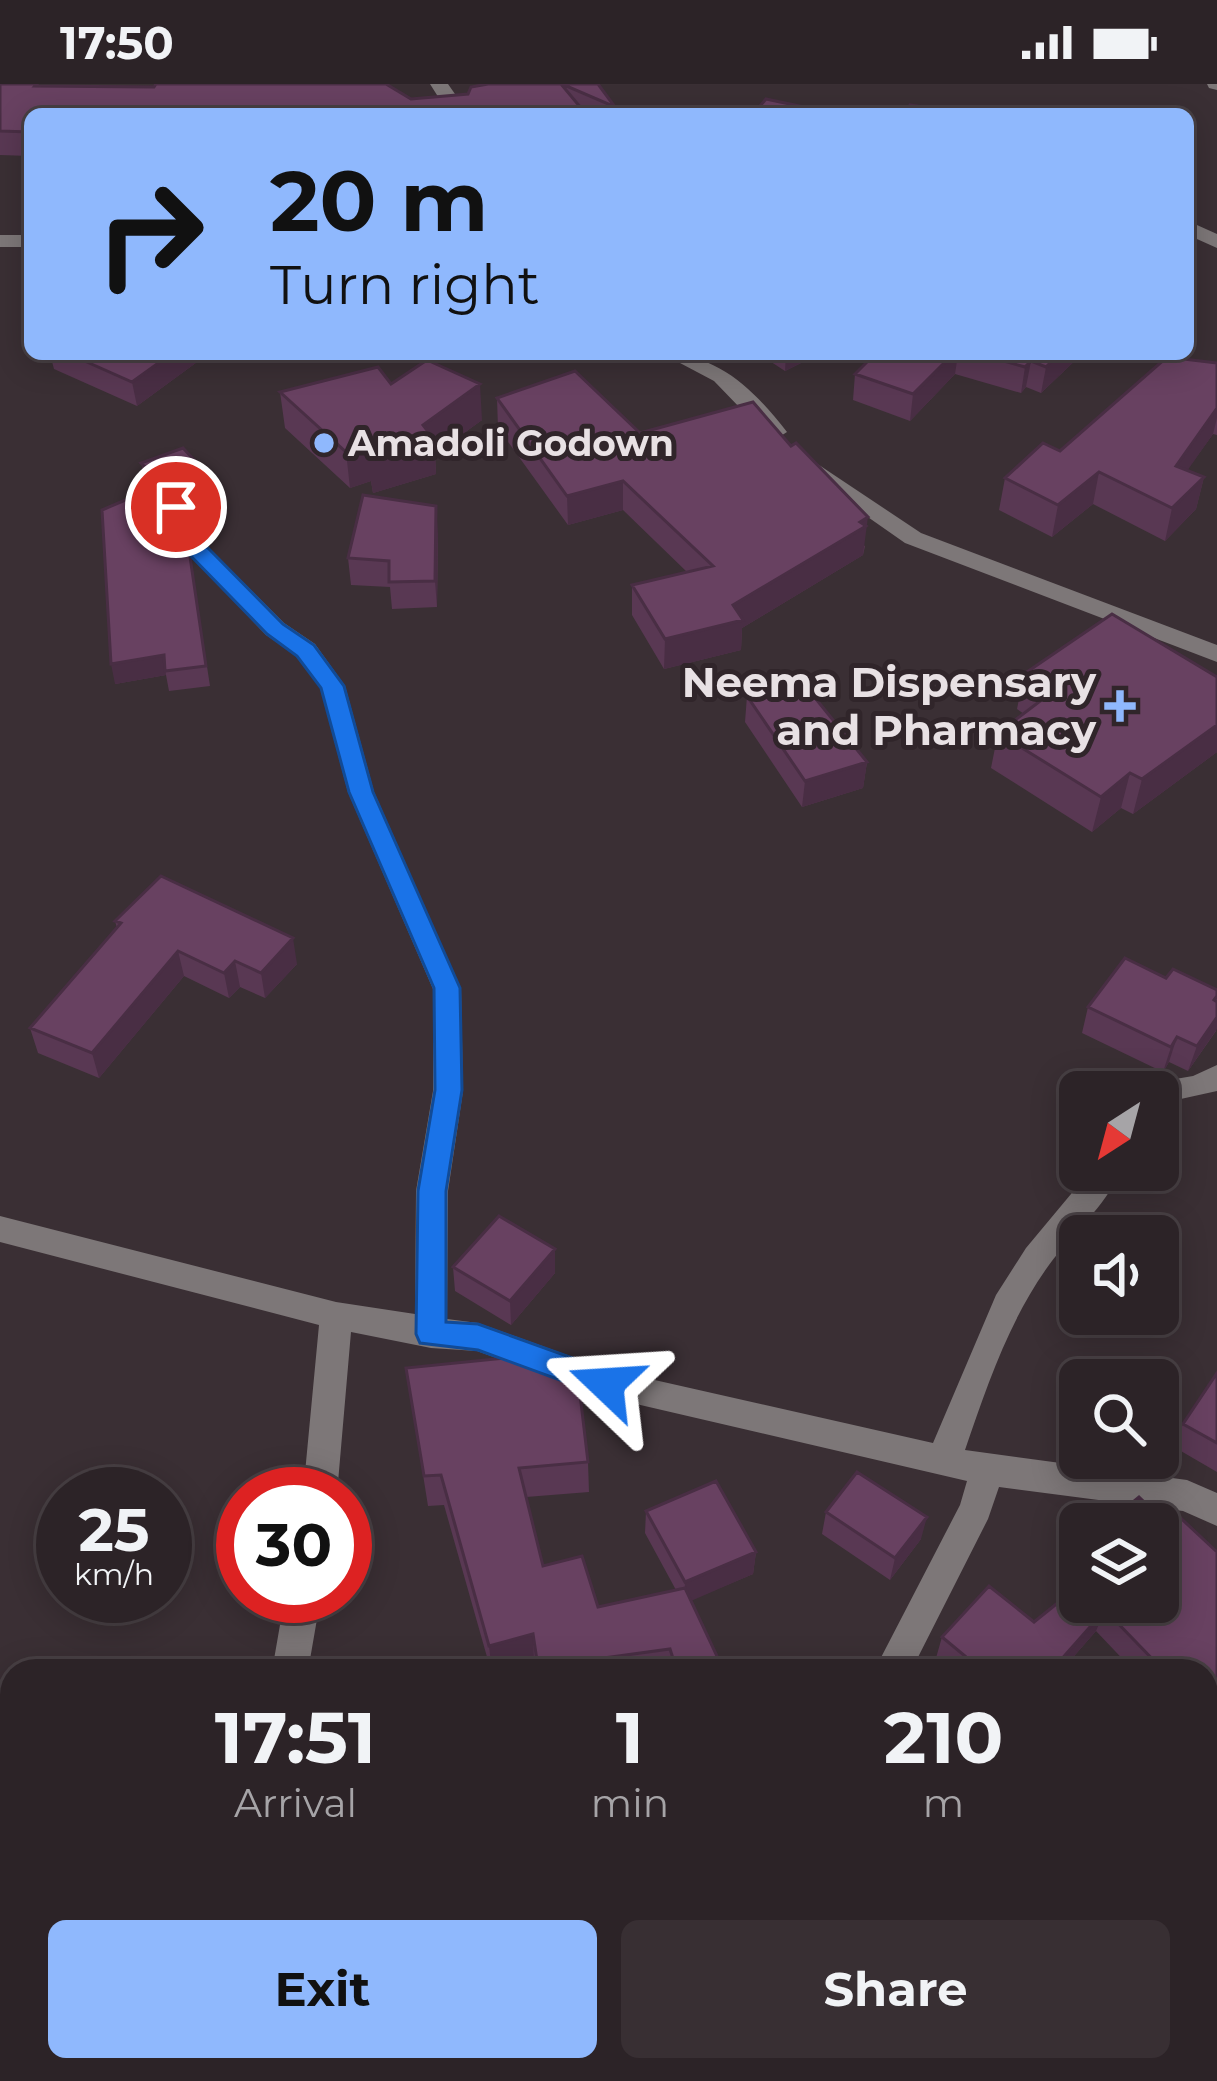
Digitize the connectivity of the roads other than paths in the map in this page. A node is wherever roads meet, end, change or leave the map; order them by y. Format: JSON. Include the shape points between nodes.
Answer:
{"nodes":[{"id":1,"x":687,"y":360,"type":"edge"},
{"id":2,"x":176,"y":507,"type":"dead end"},
{"id":3,"x":1217,"y":654,"type":"edge"},
{"id":4,"x":1217,"y":1077,"type":"edge"},
{"id":5,"x":1179,"y":1089,"type":"edge"},
{"id":6,"x":1098,"y":1191,"type":"edge"},
{"id":7,"x":0,"y":1229,"type":"edge"},
{"id":8,"x":336,"y":1316,"type":"junction"},
{"id":9,"x":431,"y":1334,"type":"junction"},
{"id":10,"x":944,"y":1460,"type":"junction"},
{"id":11,"x":322,"y":1467,"type":"edge"},
{"id":12,"x":987,"y":1470,"type":"junction"},
{"id":13,"x":1217,"y":1510,"type":"edge"},
{"id":14,"x":298,"y":1623,"type":"edge"},
{"id":15,"x":292,"y":1659,"type":"edge"},
{"id":16,"x":898,"y":1659,"type":"edge"}],
"edges":[{"from":1,"to":3,"type":"street","via":[[722,376],[812,468],[913,538]]},
{"from":2,"to":9,"type":"street","via":[[194,546],[305,650],[332,686],[361,792],[447,988]]},
{"from":4,"to":5,"type":"street"},
{"from":6,"to":10,"type":"street","via":[[1040,1253],[1005,1310]]},
{"from":7,"to":8,"type":"street"},
{"from":8,"to":9,"type":"street"},
{"from":8,"to":11,"type":"street"},
{"from":9,"to":10,"type":"street","via":[[478,1337],[606,1384]]},
{"from":10,"to":12,"type":"street"},
{"from":12,"to":13,"type":"street","via":[[1186,1496]]},
{"from":12,"to":16,"type":"street","via":[[961,1540]]},
{"from":14,"to":15,"type":"street"}]}
